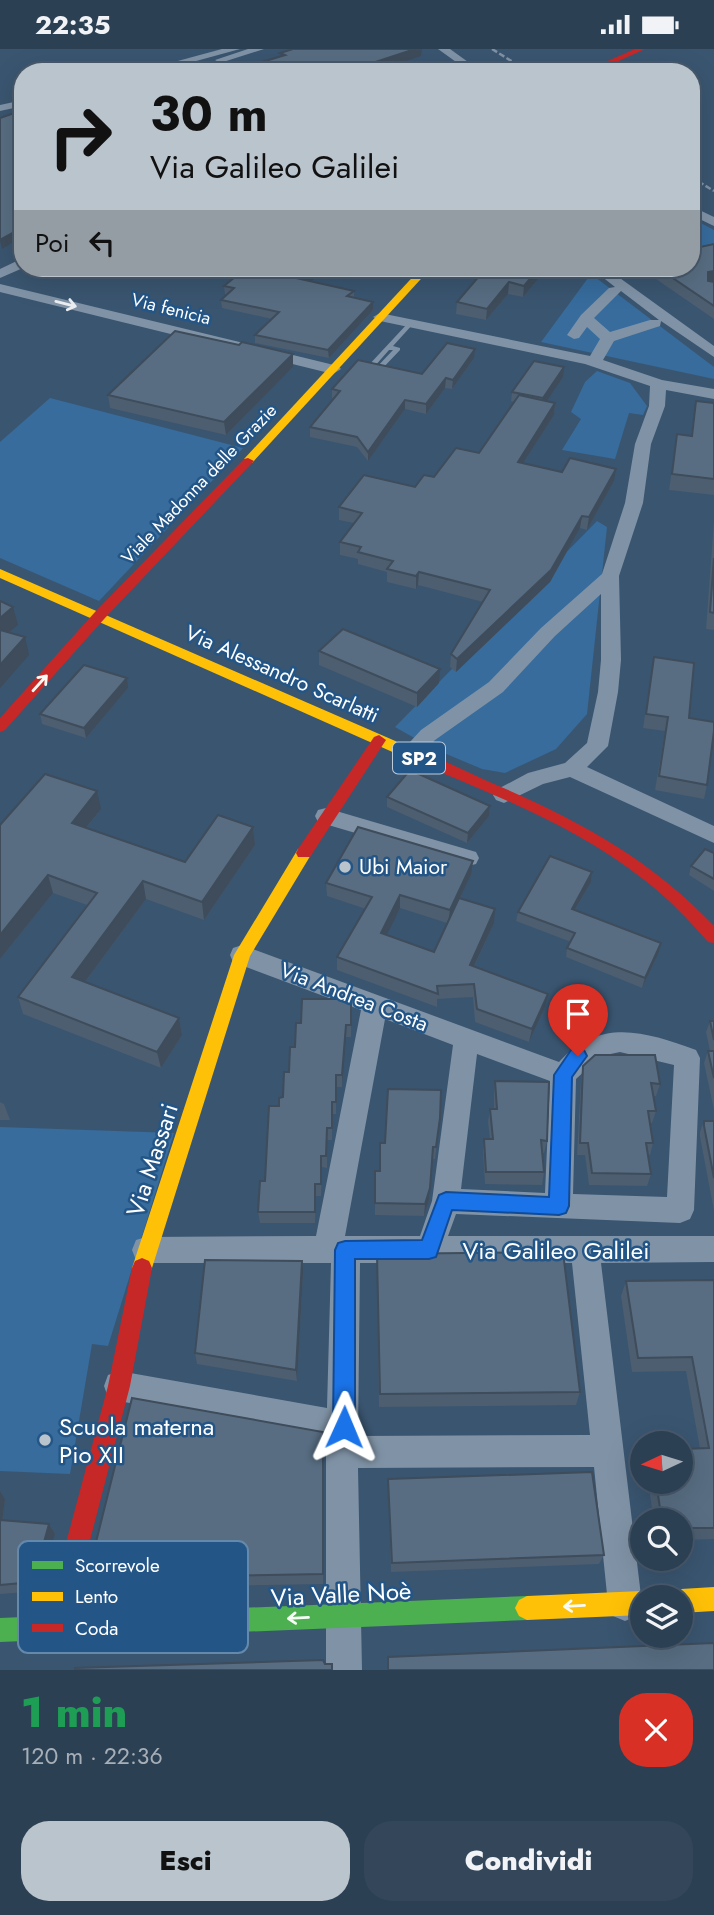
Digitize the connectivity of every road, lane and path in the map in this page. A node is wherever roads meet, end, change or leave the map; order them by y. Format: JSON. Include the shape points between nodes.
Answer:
{"nodes":[{"id":1,"x":235,"y":49,"type":"edge"},
{"id":2,"x":260,"y":49,"type":"edge"},
{"id":3,"x":443,"y":49,"type":"edge"},
{"id":4,"x":641,"y":49,"type":"edge"},
{"id":5,"x":606,"y":61,"type":"edge"},
{"id":6,"x":178,"y":63,"type":"edge"},
{"id":7,"x":209,"y":63,"type":"edge"},
{"id":8,"x":464,"y":63,"type":"edge"},
{"id":9,"x":418,"y":277,"type":"edge"},
{"id":10,"x":611,"y":277,"type":"edge"},
{"id":11,"x":0,"y":288,"type":"edge"},
{"id":12,"x":614,"y":291,"type":"dead end"},
{"id":13,"x":380,"y":317,"type":"junction"},
{"id":14,"x":586,"y":318,"type":"junction"},
{"id":15,"x":655,"y":323,"type":"dead end"},
{"id":16,"x":410,"y":324,"type":"junction"},
{"id":17,"x":714,"y":329,"type":"edge"},
{"id":18,"x":574,"y":335,"type":"dead end"},
{"id":19,"x":692,"y":335,"type":"junction"},
{"id":20,"x":608,"y":338,"type":"junction"},
{"id":21,"x":388,"y":348,"type":"dead end"},
{"id":22,"x":714,"y":353,"type":"edge"},
{"id":23,"x":594,"y":362,"type":"junction"},
{"id":24,"x":333,"y":369,"type":"junction"},
{"id":25,"x":657,"y":384,"type":"junction"},
{"id":26,"x":714,"y":394,"type":"edge"},
{"id":27,"x":0,"y":573,"type":"edge"},
{"id":28,"x":610,"y":576,"type":"junction"},
{"id":29,"x":100,"y":615,"type":"junction"},
{"id":30,"x":0,"y":727,"type":"edge"},
{"id":31,"x":379,"y":740,"type":"junction"},
{"id":32,"x":410,"y":754,"type":"junction"},
{"id":33,"x":572,"y":769,"type":"junction"},
{"id":34,"x":504,"y":795,"type":"junction"},
{"id":35,"x":326,"y":816,"type":"junction"},
{"id":36,"x":714,"y":835,"type":"edge"},
{"id":37,"x":468,"y":859,"type":"edge"},
{"id":38,"x":714,"y":937,"type":"edge"},
{"id":39,"x":242,"y":955,"type":"junction"},
{"id":40,"x":375,"y":1004,"type":"junction"},
{"id":41,"x":466,"y":1039,"type":"junction"},
{"id":42,"x":563,"y":1075,"type":"junction"},
{"id":43,"x":446,"y":1201,"type":"junction"},
{"id":44,"x":559,"y":1206,"type":"junction"},
{"id":45,"x":585,"y":1249,"type":"junction"},
{"id":46,"x":714,"y":1249,"type":"edge"},
{"id":47,"x":146,"y":1250,"type":"junction"},
{"id":48,"x":337,"y":1250,"type":"junction"},
{"id":49,"x":429,"y":1250,"type":"junction"},
{"id":50,"x":119,"y":1386,"type":"junction"},
{"id":51,"x":343,"y":1440,"type":"junction"},
{"id":52,"x":608,"y":1451,"type":"junction"},
{"id":53,"x":78,"y":1541,"type":"edge"},
{"id":54,"x":631,"y":1585,"type":"edge"},
{"id":55,"x":714,"y":1599,"type":"edge"},
{"id":56,"x":693,"y":1600,"type":"edge"},
{"id":57,"x":630,"y":1603,"type":"edge"},
{"id":58,"x":343,"y":1616,"type":"junction"},
{"id":59,"x":248,"y":1620,"type":"edge"},
{"id":60,"x":0,"y":1630,"type":"edge"},
{"id":61,"x":18,"y":1630,"type":"edge"},
{"id":62,"x":344,"y":1670,"type":"edge"}],
"edges":[{"from":1,"to":6,"type":"street"},
{"from":2,"to":7,"type":"street"},
{"from":3,"to":8,"type":"street"},
{"from":4,"to":5,"type":"street"},
{"from":9,"to":13,"type":"street","name":"Viale Madonna delle Grazie"},
{"from":10,"to":19,"type":"street"},
{"from":11,"to":24,"type":"street","name":"Via fenicia","one_way":true},
{"from":12,"to":14,"type":"street"},
{"from":13,"to":16,"type":"street"},
{"from":13,"to":24,"type":"street","name":"Viale Madonna delle Grazie"},
{"from":14,"to":18,"type":"street"},
{"from":14,"to":20,"type":"street"},
{"from":15,"to":20,"type":"street"},
{"from":16,"to":21,"type":"lane"},
{"from":16,"to":23,"type":"street"},
{"from":17,"to":19,"type":"street"},
{"from":19,"to":22,"type":"street"},
{"from":20,"to":23,"type":"street"},
{"from":23,"to":25,"type":"street"},
{"from":24,"to":29,"type":"street","name":"Viale Madonna delle Grazie"},
{"from":25,"to":26,"type":"street"},
{"from":25,"to":28,"type":"street","via":[[657,406],[643,444],[634,503]]},
{"from":27,"to":29,"type":"street","name":"Via Alessandro Scarlatti","number":"SP2"},
{"from":28,"to":32,"type":"street","via":[[496,687]]},
{"from":28,"to":33,"type":"street","via":[[611,660],[605,706],[597,746]]},
{"from":30,"to":29,"type":"street","name":"Viale Madonna delle Grazie","one_way":true},
{"from":29,"to":31,"type":"street","name":"Via Alessandro Scarlatti","number":"SP2"},
{"from":31,"to":32,"type":"street","name":"Via Alessandro Scarlatti","number":"SP2"},
{"from":31,"to":35,"type":"street","name":"Via Massari"},
{"from":32,"to":34,"type":"street","name":"Via Alessandro Scarlatti","number":"SP2"},
{"from":33,"to":34,"type":"street","via":[[536,778]]},
{"from":33,"to":36,"type":"street"},
{"from":34,"to":38,"type":"street","name":"Via Alessandro Scarlatti","number":"SP2","via":[[618,851],[659,881]]},
{"from":35,"to":37,"type":"street"},
{"from":35,"to":39,"type":"street","name":"Via Massari"},
{"from":39,"to":40,"type":"street","name":"Via Andrea Costa"},
{"from":39,"to":47,"type":"street","name":"Via Massari"},
{"from":40,"to":41,"type":"street","name":"Via Andrea Costa"},
{"from":40,"to":48,"type":"street"},
{"from":41,"to":42,"type":"street","name":"Via Andrea Costa"},
{"from":41,"to":43,"type":"street"},
{"from":42,"to":44,"type":"street"},
{"from":42,"to":44,"type":"street","via":[[578,1056],[595,1046],[624,1040],[687,1058],[680,1210]]},
{"from":43,"to":44,"type":"street"},
{"from":43,"to":49,"type":"street"},
{"from":45,"to":46,"type":"street","name":"Via Galileo Galilei"},
{"from":45,"to":49,"type":"street","name":"Via Galileo Galilei"},
{"from":45,"to":52,"type":"street"},
{"from":47,"to":48,"type":"street","name":"Via Galileo Galilei"},
{"from":47,"to":50,"type":"street","name":"Via Massari"},
{"from":48,"to":49,"type":"street","name":"Via Galileo Galilei"},
{"from":48,"to":51,"type":"street"},
{"from":50,"to":51,"type":"street"},
{"from":50,"to":53,"type":"street","name":"Via Massari"},
{"from":51,"to":52,"type":"street"},
{"from":51,"to":58,"type":"street"},
{"from":52,"to":54,"type":"street"},
{"from":55,"to":56,"type":"street"},
{"from":57,"to":58,"type":"street","name":"Via Valle Noè","one_way":true},
{"from":58,"to":59,"type":"street","name":"Via Valle Noè","one_way":true},
{"from":58,"to":62,"type":"street"},
{"from":60,"to":61,"type":"street","name":"Via Valle Noè"}]}
